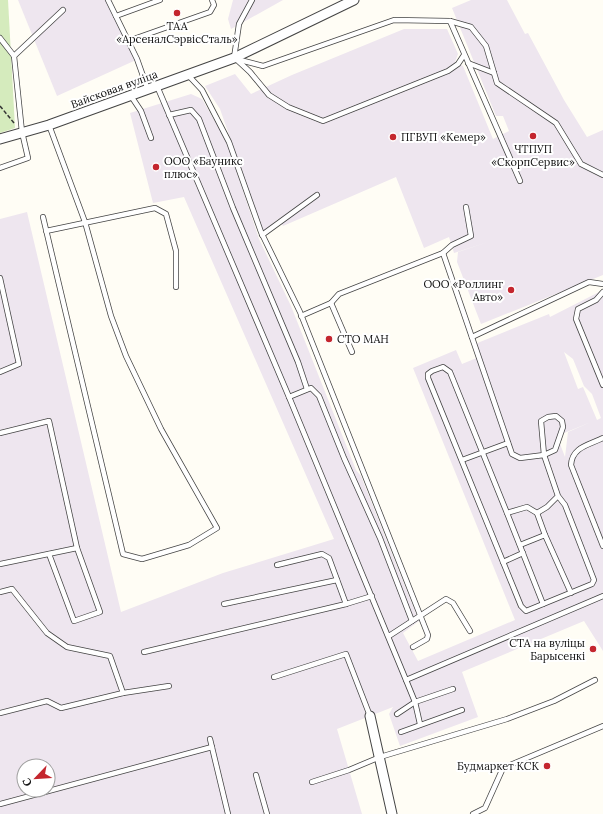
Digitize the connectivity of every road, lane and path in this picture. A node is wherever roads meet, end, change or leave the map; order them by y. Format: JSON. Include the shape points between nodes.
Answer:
{"nodes":[{"id":1,"x":108,"y":0,"type":"edge"},
{"id":2,"x":160,"y":0,"type":"edge"},
{"id":3,"x":212,"y":0,"type":"edge"},
{"id":4,"x":252,"y":0,"type":"edge"},
{"id":5,"x":354,"y":0,"type":"edge"},
{"id":6,"x":63,"y":10,"type":"dead end"},
{"id":7,"x":116,"y":16,"type":"junction"},
{"id":8,"x":450,"y":21,"type":"junction"},
{"id":9,"x":0,"y":38,"type":"edge"},
{"id":10,"x":128,"y":41,"type":"junction"},
{"id":11,"x":464,"y":54,"type":"junction"},
{"id":12,"x":14,"y":56,"type":"junction"},
{"id":13,"x":234,"y":58,"type":"junction"},
{"id":14,"x":468,"y":63,"type":"junction"},
{"id":15,"x":494,"y":73,"type":"junction"},
{"id":16,"x":188,"y":75,"type":"junction"},
{"id":17,"x":157,"y":86,"type":"junction"},
{"id":18,"x":148,"y":90,"type":"junction"},
{"id":19,"x":131,"y":96,"type":"junction"},
{"id":20,"x":0,"y":106,"type":"edge"},
{"id":21,"x":169,"y":115,"type":"junction"},
{"id":22,"x":49,"y":125,"type":"junction"},
{"id":23,"x":22,"y":132,"type":"junction"},
{"id":24,"x":151,"y":138,"type":"dead end"},
{"id":25,"x":0,"y":139,"type":"edge"},
{"id":26,"x":0,"y":168,"type":"edge"},
{"id":27,"x":603,"y":175,"type":"edge"},
{"id":28,"x":520,"y":182,"type":"dead end"},
{"id":29,"x":317,"y":195,"type":"dead end"},
{"id":30,"x":466,"y":207,"type":"dead end"},
{"id":31,"x":43,"y":217,"type":"dead end"},
{"id":32,"x":85,"y":222,"type":"junction"},
{"id":33,"x":46,"y":231,"type":"junction"},
{"id":34,"x":262,"y":235,"type":"junction"},
{"id":35,"x":443,"y":253,"type":"junction"},
{"id":36,"x":0,"y":278,"type":"edge"},
{"id":37,"x":603,"y":284,"type":"edge"},
{"id":38,"x":176,"y":287,"type":"dead end"},
{"id":39,"x":603,"y":292,"type":"edge"},
{"id":40,"x":331,"y":303,"type":"junction"},
{"id":41,"x":301,"y":316,"type":"junction"},
{"id":42,"x":472,"y":337,"type":"junction"},
{"id":43,"x":352,"y":352,"type":"dead end"},
{"id":44,"x":0,"y":372,"type":"edge"},
{"id":45,"x":603,"y":385,"type":"edge"},
{"id":46,"x":307,"y":388,"type":"junction"},
{"id":47,"x":289,"y":397,"type":"junction"},
{"id":48,"x":0,"y":433,"type":"edge"},
{"id":49,"x":603,"y":438,"type":"edge"},
{"id":50,"x":508,"y":443,"type":"junction"},
{"id":51,"x":482,"y":452,"type":"junction"},
{"id":52,"x":544,"y":455,"type":"junction"},
{"id":53,"x":462,"y":460,"type":"junction"},
{"id":54,"x":558,"y":496,"type":"junction"},
{"id":55,"x":507,"y":513,"type":"junction"},
{"id":56,"x":537,"y":513,"type":"junction"},
{"id":57,"x":545,"y":535,"type":"junction"},
{"id":58,"x":520,"y":545,"type":"junction"},
{"id":59,"x":603,"y":546,"type":"edge"},
{"id":60,"x":77,"y":548,"type":"junction"},
{"id":61,"x":523,"y":553,"type":"junction"},
{"id":62,"x":49,"y":554,"type":"junction"},
{"id":63,"x":503,"y":562,"type":"junction"},
{"id":64,"x":0,"y":564,"type":"edge"},
{"id":65,"x":277,"y":565,"type":"dead end"},
{"id":66,"x":337,"y":580,"type":"junction"},
{"id":67,"x":0,"y":592,"type":"edge"},
{"id":68,"x":571,"y":593,"type":"junction"},
{"id":69,"x":372,"y":596,"type":"junction"},
{"id":70,"x":603,"y":596,"type":"edge"},
{"id":71,"x":224,"y":604,"type":"dead end"},
{"id":72,"x":346,"y":604,"type":"junction"},
{"id":73,"x":543,"y":604,"type":"junction"},
{"id":74,"x":420,"y":616,"type":"junction"},
{"id":75,"x":412,"y":621,"type":"junction"},
{"id":76,"x":470,"y":631,"type":"dead end"},
{"id":77,"x":389,"y":636,"type":"junction"},
{"id":78,"x":413,"y":647,"type":"dead end"},
{"id":79,"x":144,"y":652,"type":"dead end"},
{"id":80,"x":274,"y":677,"type":"dead end"},
{"id":81,"x":406,"y":680,"type":"junction"},
{"id":82,"x":595,"y":680,"type":"dead end"},
{"id":83,"x":169,"y":686,"type":"dead end"},
{"id":84,"x":453,"y":689,"type":"dead end"},
{"id":85,"x":122,"y":693,"type":"junction"},
{"id":86,"x":415,"y":702,"type":"junction"},
{"id":87,"x":462,"y":710,"type":"dead end"},
{"id":88,"x":0,"y":713,"type":"edge"},
{"id":89,"x":397,"y":714,"type":"dead end"},
{"id":90,"x":370,"y":716,"type":"joint"},
{"id":91,"x":420,"y":724,"type":"junction"},
{"id":92,"x":603,"y":726,"type":"edge"},
{"id":93,"x":402,"y":732,"type":"dead end"},
{"id":94,"x":210,"y":739,"type":"dead end"},
{"id":95,"x":212,"y":747,"type":"junction"},
{"id":96,"x":380,"y":758,"type":"junction"},
{"id":97,"x":256,"y":775,"type":"dead end"},
{"id":98,"x":312,"y":782,"type":"dead end"},
{"id":99,"x":0,"y":804,"type":"edge"},
{"id":100,"x":228,"y":814,"type":"edge"},
{"id":101,"x":267,"y":814,"type":"edge"},
{"id":102,"x":392,"y":814,"type":"edge"},
{"id":103,"x":473,"y":814,"type":"edge"}],
"edges":[{"from":1,"to":7,"type":"lane"},
{"from":2,"to":7,"type":"lane"},
{"from":3,"to":10,"type":"lane","via":[[214,5],[210,12]]},
{"from":4,"to":13,"type":"lane","via":[[239,24]]},
{"from":5,"to":13,"type":"street","name":"Вайсковая вуліца"},
{"from":6,"to":12,"type":"lane"},
{"from":7,"to":10,"type":"lane"},
{"from":8,"to":11,"type":"lane"},
{"from":8,"to":13,"type":"lane","via":[[394,20],[263,66]]},
{"from":8,"to":15,"type":"lane","via":[[470,27],[486,46]]},
{"from":9,"to":12,"type":"lane"},
{"from":10,"to":18,"type":"lane"},
{"from":11,"to":13,"type":"lane","via":[[458,64],[448,71],[323,121],[288,107],[269,95],[250,72]]},
{"from":11,"to":14,"type":"lane"},
{"from":12,"to":23,"type":"lane"},
{"from":13,"to":16,"type":"street","name":"Вайсковая вуліца"},
{"from":14,"to":15,"type":"lane"},
{"from":14,"to":28,"type":"lane"},
{"from":15,"to":27,"type":"lane","via":[[497,83],[556,123],[581,164]]},
{"from":16,"to":17,"type":"street","name":"Вайсковая вуліца"},
{"from":16,"to":34,"type":"lane","via":[[202,90],[229,142]]},
{"from":17,"to":18,"type":"street","name":"Вайсковая вуліца"},
{"from":17,"to":21,"type":"lane"},
{"from":18,"to":19,"type":"street","name":"Вайсковая вуліца"},
{"from":19,"to":22,"type":"street","name":"Вайсковая вуліца"},
{"from":19,"to":24,"type":"lane","via":[[141,111]]},
{"from":20,"to":23,"type":"path"},
{"from":21,"to":46,"type":"lane","via":[[191,110],[199,119]]},
{"from":21,"to":47,"type":"lane"},
{"from":22,"to":23,"type":"street","name":"Вайсковая вуліца"},
{"from":22,"to":32,"type":"lane"},
{"from":23,"to":25,"type":"street","name":"Вайсковая вуліца"},
{"from":23,"to":26,"type":"lane","via":[[28,158]]},
{"from":29,"to":34,"type":"lane"},
{"from":30,"to":35,"type":"lane","via":[[471,236],[452,245]]},
{"from":31,"to":33,"type":"lane"},
{"from":32,"to":33,"type":"lane"},
{"from":32,"to":33,"type":"lane","via":[[111,316],[126,356],[161,429],[217,528],[189,545],[142,559],[123,554]]},
{"from":32,"to":38,"type":"lane","via":[[155,208],[166,214],[176,251]]},
{"from":34,"to":41,"type":"lane"},
{"from":35,"to":40,"type":"lane","via":[[339,294]]},
{"from":35,"to":42,"type":"lane"},
{"from":36,"to":44,"type":"lane","via":[[19,364]]},
{"from":37,"to":42,"type":"lane","via":[[589,282]]},
{"from":39,"to":45,"type":"lane","via":[[596,300],[578,309],[576,319]]},
{"from":40,"to":41,"type":"lane"},
{"from":40,"to":43,"type":"lane"},
{"from":41,"to":74,"type":"lane"},
{"from":42,"to":50,"type":"lane"},
{"from":46,"to":47,"type":"lane"},
{"from":46,"to":75,"type":"lane","via":[[314,389],[319,396],[380,538]]},
{"from":47,"to":69,"type":"lane"},
{"from":48,"to":60,"type":"lane","via":[[49,421]]},
{"from":49,"to":59,"type":"lane","via":[[578,449],[571,465]]},
{"from":50,"to":51,"type":"lane"},
{"from":50,"to":52,"type":"lane","via":[[516,457]]},
{"from":51,"to":53,"type":"lane"},
{"from":51,"to":53,"type":"lane","via":[[450,372],[443,367],[432,371],[428,378]]},
{"from":51,"to":55,"type":"lane"},
{"from":52,"to":52,"type":"lane","via":[[555,450],[563,427],[556,416],[541,421]]},
{"from":52,"to":54,"type":"lane"},
{"from":53,"to":63,"type":"lane"},
{"from":54,"to":56,"type":"lane"},
{"from":54,"to":68,"type":"lane","via":[[566,505],[594,580],[592,584]]},
{"from":55,"to":56,"type":"lane","via":[[527,507]]},
{"from":55,"to":58,"type":"lane"},
{"from":56,"to":57,"type":"lane"},
{"from":57,"to":58,"type":"lane"},
{"from":57,"to":68,"type":"lane"},
{"from":58,"to":61,"type":"lane"},
{"from":60,"to":62,"type":"lane"},
{"from":60,"to":62,"type":"lane","via":[[100,612],[74,621]]},
{"from":61,"to":63,"type":"lane"},
{"from":61,"to":73,"type":"lane"},
{"from":62,"to":64,"type":"lane"},
{"from":63,"to":73,"type":"lane","via":[[523,609],[528,610]]},
{"from":65,"to":66,"type":"lane","via":[[322,554],[329,558]]},
{"from":66,"to":71,"type":"lane"},
{"from":66,"to":72,"type":"lane"},
{"from":67,"to":85,"type":"lane","via":[[12,589],[47,633],[67,647],[110,656]]},
{"from":68,"to":73,"type":"lane"},
{"from":69,"to":72,"type":"lane"},
{"from":69,"to":77,"type":"lane"},
{"from":70,"to":81,"type":"lane"},
{"from":72,"to":79,"type":"lane"},
{"from":74,"to":75,"type":"lane"},
{"from":74,"to":76,"type":"lane","via":[[443,600],[450,600]]},
{"from":74,"to":78,"type":"lane","via":[[428,637]]},
{"from":75,"to":77,"type":"lane"},
{"from":77,"to":81,"type":"lane"},
{"from":80,"to":90,"type":"lane","via":[[346,654]]},
{"from":81,"to":86,"type":"lane"},
{"from":82,"to":96,"type":"lane","via":[[554,701],[507,719]]},
{"from":83,"to":85,"type":"lane"},
{"from":84,"to":86,"type":"lane"},
{"from":85,"to":88,"type":"lane","via":[[61,708],[47,701]]},
{"from":86,"to":89,"type":"lane"},
{"from":86,"to":91,"type":"lane"},
{"from":87,"to":91,"type":"lane"},
{"from":90,"to":96,"type":"street"},
{"from":91,"to":93,"type":"lane"},
{"from":92,"to":103,"type":"lane","via":[[503,768],[485,808]]},
{"from":94,"to":95,"type":"lane"},
{"from":95,"to":99,"type":"lane"},
{"from":95,"to":100,"type":"lane"},
{"from":96,"to":98,"type":"lane"},
{"from":96,"to":102,"type":"street"},
{"from":97,"to":101,"type":"lane"}]}
